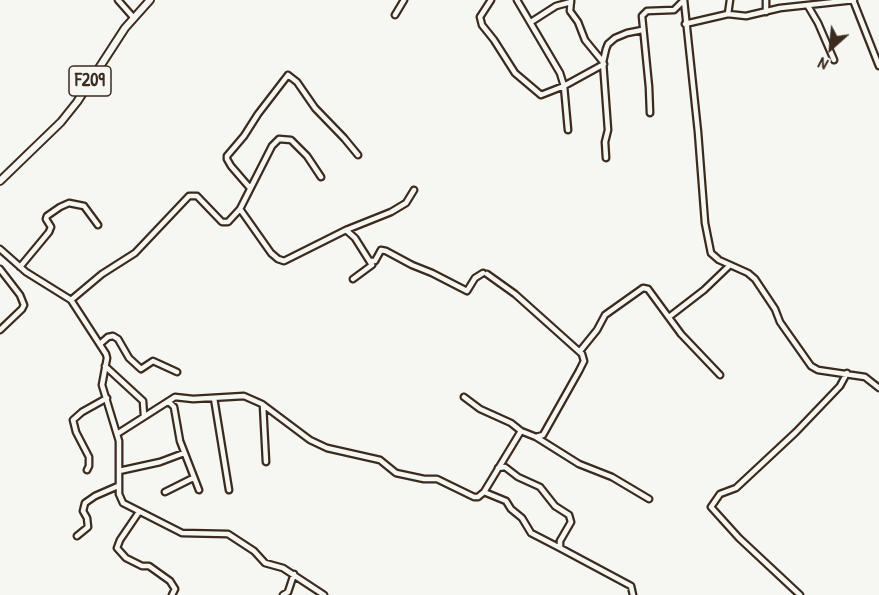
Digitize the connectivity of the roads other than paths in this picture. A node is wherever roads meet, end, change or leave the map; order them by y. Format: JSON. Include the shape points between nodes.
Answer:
{"nodes":[{"id":1,"x":118,"y":0,"type":"edge"},
{"id":2,"x":150,"y":0,"type":"edge"},
{"id":3,"x":404,"y":0,"type":"edge"},
{"id":4,"x":490,"y":0,"type":"edge"},
{"id":5,"x":518,"y":0,"type":"edge"},
{"id":6,"x":683,"y":0,"type":"edge"},
{"id":7,"x":730,"y":0,"type":"edge"},
{"id":8,"x":766,"y":0,"type":"edge"},
{"id":9,"x":854,"y":0,"type":"edge"},
{"id":10,"x":571,"y":1,"type":"edge"},
{"id":11,"x":808,"y":6,"type":"junction"},
{"id":12,"x":766,"y":12,"type":"junction"},
{"id":13,"x":728,"y":14,"type":"junction"},
{"id":14,"x":396,"y":15,"type":"dead end"},
{"id":15,"x":133,"y":17,"type":"junction"},
{"id":16,"x":531,"y":22,"type":"junction"},
{"id":17,"x":686,"y":24,"type":"junction"},
{"id":18,"x":642,"y":30,"type":"junction"},
{"id":19,"x":834,"y":60,"type":"dead end"},
{"id":20,"x":603,"y":63,"type":"junction"},
{"id":21,"x":879,"y":66,"type":"edge"},
{"id":22,"x":564,"y":86,"type":"junction"},
{"id":23,"x":650,"y":113,"type":"dead end"},
{"id":24,"x":568,"y":130,"type":"dead end"},
{"id":25,"x":358,"y":155,"type":"dead end"},
{"id":26,"x":606,"y":158,"type":"dead end"},
{"id":27,"x":321,"y":177,"type":"dead end"},
{"id":28,"x":0,"y":181,"type":"edge"},
{"id":29,"x":250,"y":189,"type":"junction"},
{"id":30,"x":414,"y":190,"type":"dead end"},
{"id":31,"x":240,"y":209,"type":"junction"},
{"id":32,"x":98,"y":225,"type":"dead end"},
{"id":33,"x":346,"y":230,"type":"junction"},
{"id":34,"x":0,"y":249,"type":"edge"},
{"id":35,"x":371,"y":261,"type":"junction"},
{"id":36,"x":729,"y":266,"type":"junction"},
{"id":37,"x":20,"y":267,"type":"junction"},
{"id":38,"x":0,"y":269,"type":"edge"},
{"id":39,"x":353,"y":279,"type":"dead end"},
{"id":40,"x":71,"y":300,"type":"junction"},
{"id":41,"x":669,"y":317,"type":"junction"},
{"id":42,"x":0,"y":330,"type":"edge"},
{"id":43,"x":100,"y":344,"type":"junction"},
{"id":44,"x":580,"y":351,"type":"junction"},
{"id":45,"x":105,"y":366,"type":"junction"},
{"id":46,"x":177,"y":372,"type":"dead end"},
{"id":47,"x":845,"y":373,"type":"junction"},
{"id":48,"x":720,"y":375,"type":"dead end"},
{"id":49,"x":879,"y":388,"type":"edge"},
{"id":50,"x":464,"y":397,"type":"dead end"},
{"id":51,"x":106,"y":398,"type":"junction"},
{"id":52,"x":214,"y":398,"type":"junction"},
{"id":53,"x":170,"y":402,"type":"junction"},
{"id":54,"x":262,"y":404,"type":"junction"},
{"id":55,"x":144,"y":416,"type":"junction"},
{"id":56,"x":521,"y":431,"type":"junction"},
{"id":57,"x":117,"y":434,"type":"junction"},
{"id":58,"x":536,"y":437,"type":"junction"},
{"id":59,"x":184,"y":453,"type":"junction"},
{"id":60,"x":266,"y":462,"type":"dead end"},
{"id":61,"x":498,"y":468,"type":"junction"},
{"id":62,"x":87,"y":470,"type":"dead end"},
{"id":63,"x":119,"y":471,"type":"junction"},
{"id":64,"x":193,"y":478,"type":"junction"},
{"id":65,"x":118,"y":486,"type":"junction"},
{"id":66,"x":199,"y":490,"type":"dead end"},
{"id":67,"x":229,"y":490,"type":"dead end"},
{"id":68,"x":165,"y":492,"type":"dead end"},
{"id":69,"x":484,"y":492,"type":"junction"},
{"id":70,"x":649,"y":499,"type":"dead end"},
{"id":71,"x":139,"y":512,"type":"junction"},
{"id":72,"x":77,"y":536,"type":"dead end"},
{"id":73,"x":560,"y":548,"type":"junction"},
{"id":74,"x":294,"y":574,"type":"junction"},
{"id":75,"x":172,"y":595,"type":"edge"},
{"id":76,"x":283,"y":595,"type":"edge"},
{"id":77,"x":324,"y":595,"type":"edge"},
{"id":78,"x":633,"y":595,"type":"edge"},
{"id":79,"x":800,"y":595,"type":"edge"}],
"edges":[{"from":1,"to":15,"type":"street"},
{"from":2,"to":15,"type":"main road","number":"F209"},
{"from":3,"to":14,"type":"street"},
{"from":4,"to":22,"type":"street","via":[[480,20],[515,73],[541,95]]},
{"from":5,"to":16,"type":"street"},
{"from":6,"to":17,"type":"street"},
{"from":6,"to":18,"type":"street","via":[[674,10],[644,13]]},
{"from":7,"to":13,"type":"street"},
{"from":8,"to":12,"type":"street"},
{"from":9,"to":11,"type":"street"},
{"from":9,"to":21,"type":"street"},
{"from":10,"to":16,"type":"street"},
{"from":10,"to":20,"type":"street","via":[[570,10]]},
{"from":11,"to":12,"type":"street"},
{"from":11,"to":19,"type":"street"},
{"from":12,"to":13,"type":"street"},
{"from":13,"to":17,"type":"street"},
{"from":15,"to":28,"type":"main road","number":"F209","via":[[69,112]]},
{"from":16,"to":22,"type":"street"},
{"from":17,"to":36,"type":"street","via":[[706,234],[711,253]]},
{"from":18,"to":20,"type":"street","via":[[611,41]]},
{"from":18,"to":23,"type":"street"},
{"from":20,"to":22,"type":"street"},
{"from":20,"to":26,"type":"street"},
{"from":22,"to":24,"type":"street"},
{"from":25,"to":29,"type":"street","via":[[288,75],[227,156]]},
{"from":27,"to":29,"type":"street","via":[[291,140],[279,139]]},
{"from":29,"to":31,"type":"street"},
{"from":30,"to":33,"type":"street","via":[[404,205]]},
{"from":31,"to":33,"type":"street","via":[[259,238],[281,261]]},
{"from":31,"to":40,"type":"street","via":[[225,223],[197,196],[189,196],[135,253]]},
{"from":32,"to":37,"type":"street","via":[[84,206],[69,203],[60,207],[47,216],[49,232]]},
{"from":33,"to":35,"type":"street"},
{"from":34,"to":37,"type":"street"},
{"from":35,"to":39,"type":"street","via":[[371,268]]},
{"from":35,"to":44,"type":"street","via":[[381,250],[386,251],[467,291],[475,278],[485,273]]},
{"from":36,"to":41,"type":"street"},
{"from":36,"to":47,"type":"street","via":[[755,279],[811,366]]},
{"from":37,"to":40,"type":"street"},
{"from":38,"to":42,"type":"street","via":[[24,305]]},
{"from":40,"to":43,"type":"street"},
{"from":41,"to":44,"type":"street","via":[[651,292],[643,288],[602,318]]},
{"from":41,"to":48,"type":"street"},
{"from":43,"to":45,"type":"street","via":[[107,358]]},
{"from":43,"to":46,"type":"street","via":[[113,336],[141,369],[153,361]]},
{"from":44,"to":58,"type":"street","via":[[584,361],[579,371],[543,435]]},
{"from":45,"to":51,"type":"street","via":[[102,385]]},
{"from":45,"to":55,"type":"street","via":[[143,401]]},
{"from":47,"to":49,"type":"street","via":[[865,377]]},
{"from":47,"to":79,"type":"street","via":[[840,386],[796,432],[736,488],[720,494],[711,507]]},
{"from":50,"to":56,"type":"street"},
{"from":51,"to":57,"type":"street"},
{"from":51,"to":62,"type":"street","via":[[73,420],[89,457]]},
{"from":52,"to":53,"type":"street","via":[[175,397]]},
{"from":52,"to":54,"type":"street","via":[[244,396]]},
{"from":52,"to":67,"type":"street"},
{"from":53,"to":55,"type":"street"},
{"from":53,"to":59,"type":"street"},
{"from":54,"to":60,"type":"street"},
{"from":54,"to":69,"type":"street","via":[[330,450],[380,460],[396,473],[437,479],[468,496],[478,497]]},
{"from":55,"to":57,"type":"street"},
{"from":56,"to":58,"type":"street"},
{"from":56,"to":61,"type":"street"},
{"from":57,"to":63,"type":"street"},
{"from":58,"to":70,"type":"street"},
{"from":59,"to":63,"type":"street"},
{"from":59,"to":64,"type":"street"},
{"from":61,"to":69,"type":"street"},
{"from":61,"to":73,"type":"street","via":[[505,467],[540,487],[555,506],[569,515],[571,522]]},
{"from":63,"to":65,"type":"street"},
{"from":64,"to":66,"type":"street"},
{"from":64,"to":68,"type":"street"},
{"from":65,"to":71,"type":"street","via":[[120,500]]},
{"from":65,"to":72,"type":"street","via":[[85,503],[87,527]]},
{"from":69,"to":73,"type":"street","via":[[506,501],[531,533]]},
{"from":71,"to":74,"type":"street","via":[[182,533],[228,534],[265,563]]},
{"from":71,"to":75,"type":"street","via":[[117,548],[126,558],[149,566],[170,581],[175,589]]},
{"from":73,"to":78,"type":"street","via":[[631,586]]},
{"from":74,"to":76,"type":"street"},
{"from":74,"to":77,"type":"street"}]}
